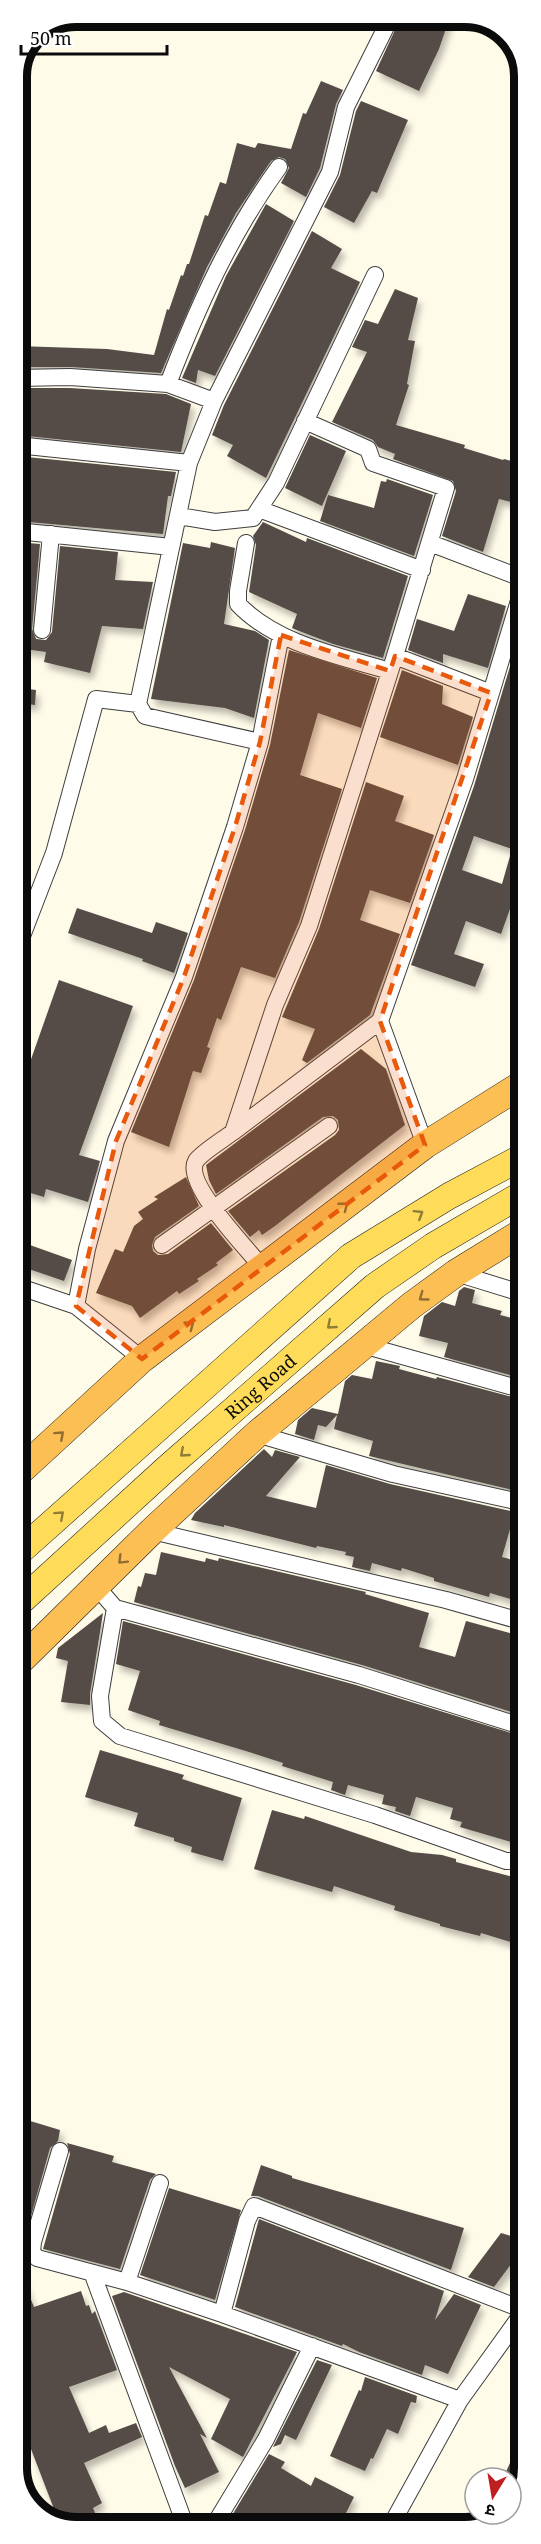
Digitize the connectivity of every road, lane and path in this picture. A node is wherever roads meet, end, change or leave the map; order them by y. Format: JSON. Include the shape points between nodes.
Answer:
{"nodes":[{"id":1,"x":386,"y":27,"type":"edge"},
{"id":2,"x":279,"y":166,"type":"dead end"},
{"id":3,"x":375,"y":275,"type":"dead end"},
{"id":4,"x":27,"y":378,"type":"edge"},
{"id":5,"x":168,"y":384,"type":"junction"},
{"id":6,"x":214,"y":401,"type":"junction"},
{"id":7,"x":305,"y":421,"type":"junction"},
{"id":8,"x":27,"y":446,"type":"edge"},
{"id":9,"x":189,"y":463,"type":"junction"},
{"id":10,"x":259,"y":509,"type":"junction"},
{"id":11,"x":179,"y":516,"type":"junction"},
{"id":12,"x":27,"y":532,"type":"edge"},
{"id":13,"x":51,"y":534,"type":"junction"},
{"id":14,"x":246,"y":543,"type":"dead end"},
{"id":15,"x":430,"y":543,"type":"junction"},
{"id":16,"x":171,"y":547,"type":"junction"},
{"id":17,"x":422,"y":570,"type":"junction"},
{"id":18,"x":514,"y":575,"type":"edge"},
{"id":19,"x":514,"y":617,"type":"edge"},
{"id":20,"x":42,"y":630,"type":"dead end"},
{"id":21,"x":281,"y":634,"type":"junction"},
{"id":22,"x":393,"y":664,"type":"junction"},
{"id":23,"x":491,"y":693,"type":"junction"},
{"id":24,"x":138,"y":704,"type":"junction"},
{"id":25,"x":260,"y":742,"type":"junction"},
{"id":26,"x":27,"y":924,"type":"edge"},
{"id":27,"x":380,"y":1021,"type":"junction"},
{"id":28,"x":514,"y":1089,"type":"edge"},
{"id":29,"x":329,"y":1126,"type":"dead end"},
{"id":30,"x":233,"y":1132,"type":"junction"},
{"id":31,"x":425,"y":1145,"type":"junction"},
{"id":32,"x":514,"y":1161,"type":"edge"},
{"id":33,"x":514,"y":1199,"type":"edge"},
{"id":34,"x":214,"y":1209,"type":"junction"},
{"id":35,"x":514,"y":1237,"type":"edge"},
{"id":36,"x":162,"y":1245,"type":"dead end"},
{"id":37,"x":263,"y":1268,"type":"junction"},
{"id":38,"x":456,"y":1273,"type":"junction"},
{"id":39,"x":27,"y":1289,"type":"edge"},
{"id":40,"x":514,"y":1291,"type":"edge"},
{"id":41,"x":76,"y":1306,"type":"junction"},
{"id":42,"x":363,"y":1345,"type":"junction"},
{"id":43,"x":142,"y":1359,"type":"junction"},
{"id":44,"x":514,"y":1387,"type":"edge"},
{"id":45,"x":256,"y":1434,"type":"junction"},
{"id":46,"x":27,"y":1465,"type":"edge"},
{"id":47,"x":514,"y":1501,"type":"edge"},
{"id":48,"x":152,"y":1531,"type":"junction"},
{"id":49,"x":27,"y":1545,"type":"edge"},
{"id":50,"x":96,"y":1586,"type":"junction"},
{"id":51,"x":27,"y":1596,"type":"edge"},
{"id":52,"x":116,"y":1608,"type":"junction"},
{"id":53,"x":514,"y":1619,"type":"edge"},
{"id":54,"x":27,"y":1653,"type":"edge"},
{"id":55,"x":514,"y":1723,"type":"edge"},
{"id":56,"x":514,"y":1861,"type":"edge"},
{"id":57,"x":60,"y":2151,"type":"dead end"},
{"id":58,"x":160,"y":2183,"type":"dead end"},
{"id":59,"x":93,"y":2275,"type":"junction"},
{"id":60,"x":127,"y":2282,"type":"junction"},
{"id":61,"x":514,"y":2307,"type":"edge"},
{"id":62,"x":222,"y":2314,"type":"junction"},
{"id":63,"x":514,"y":2325,"type":"edge"},
{"id":64,"x":312,"y":2346,"type":"junction"},
{"id":65,"x":460,"y":2400,"type":"junction"},
{"id":66,"x":182,"y":2517,"type":"edge"},
{"id":67,"x":219,"y":2517,"type":"edge"},
{"id":68,"x":396,"y":2517,"type":"edge"}],
"edges":[{"from":1,"to":6,"type":"street","via":[[346,107],[330,172]]},
{"from":2,"to":5,"type":"street","via":[[244,217],[190,326]]},
{"from":3,"to":7,"type":"street"},
{"from":4,"to":5,"type":"street"},
{"from":5,"to":6,"type":"street"},
{"from":6,"to":9,"type":"street"},
{"from":7,"to":10,"type":"street","via":[[276,483]]},
{"from":7,"to":15,"type":"street","via":[[368,449],[373,463],[446,488]]},
{"from":8,"to":9,"type":"street"},
{"from":9,"to":11,"type":"street"},
{"from":10,"to":11,"type":"street","via":[[253,518],[215,522]]},
{"from":10,"to":17,"type":"street"},
{"from":11,"to":16,"type":"street"},
{"from":12,"to":13,"type":"street"},
{"from":13,"to":16,"type":"street"},
{"from":13,"to":20,"type":"street"},
{"from":14,"to":21,"type":"street","via":[[238,604]]},
{"from":15,"to":17,"type":"street"},
{"from":15,"to":18,"type":"street"},
{"from":16,"to":24,"type":"street"},
{"from":17,"to":22,"type":"street"},
{"from":19,"to":23,"type":"street"},
{"from":21,"to":22,"type":"street"},
{"from":21,"to":25,"type":"street"},
{"from":22,"to":23,"type":"street"},
{"from":22,"to":30,"type":"street","via":[[309,926],[275,1005]]},
{"from":23,"to":27,"type":"street"},
{"from":24,"to":25,"type":"street","via":[[145,717]]},
{"from":24,"to":26,"type":"street","via":[[96,699],[54,853]]},
{"from":25,"to":41,"type":"street","via":[[236,827],[184,977],[116,1141]]},
{"from":27,"to":30,"type":"street"},
{"from":27,"to":31,"type":"street"},
{"from":28,"to":31,"type":"highway"},
{"from":29,"to":34,"type":"street"},
{"from":30,"to":34,"type":"street","via":[[196,1160],[193,1173]]},
{"from":37,"to":31,"type":"highway","one_way":true},
{"from":49,"to":32,"type":"main road","name":"Ring Road","one_way":true,"via":[[351,1256]]},
{"from":33,"to":51,"type":"main road","name":"Ring Road","one_way":true,"via":[[433,1246],[375,1286]]},
{"from":34,"to":36,"type":"street"},
{"from":34,"to":37,"type":"street"},
{"from":35,"to":38,"type":"highway"},
{"from":43,"to":37,"type":"highway","one_way":true},
{"from":38,"to":40,"type":"street"},
{"from":38,"to":42,"type":"highway","one_way":true},
{"from":39,"to":41,"type":"street"},
{"from":41,"to":43,"type":"street"},
{"from":42,"to":44,"type":"street"},
{"from":42,"to":45,"type":"highway"},
{"from":46,"to":43,"type":"highway","one_way":true},
{"from":45,"to":47,"type":"street","via":[[393,1474]]},
{"from":45,"to":48,"type":"highway"},
{"from":48,"to":50,"type":"highway","one_way":true},
{"from":48,"to":53,"type":"street"},
{"from":50,"to":52,"type":"street"},
{"from":50,"to":54,"type":"highway"},
{"from":52,"to":55,"type":"street","via":[[359,1675]]},
{"from":52,"to":56,"type":"street","via":[[100,1696],[102,1721],[120,1736],[375,1815],[506,1862]]},
{"from":57,"to":59,"type":"street","via":[[32,2253],[37,2258]]},
{"from":58,"to":60,"type":"street"},
{"from":59,"to":60,"type":"street"},
{"from":59,"to":66,"type":"street"},
{"from":60,"to":62,"type":"street"},
{"from":61,"to":62,"type":"street","via":[[254,2206]]},
{"from":62,"to":64,"type":"street"},
{"from":63,"to":65,"type":"street"},
{"from":64,"to":65,"type":"street"},
{"from":64,"to":67,"type":"street","via":[[266,2439]]},
{"from":65,"to":68,"type":"street"}]}
